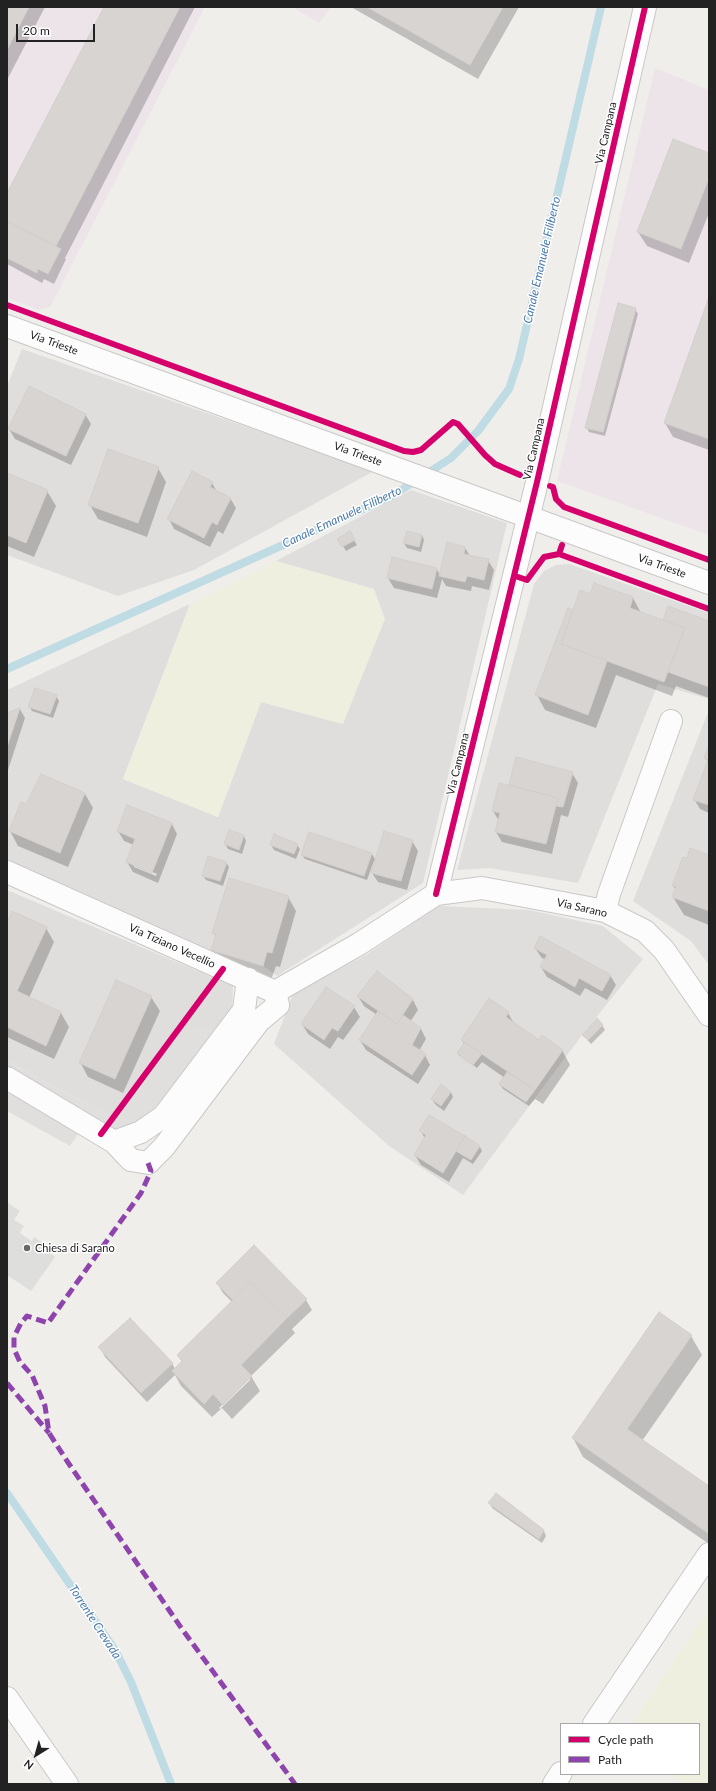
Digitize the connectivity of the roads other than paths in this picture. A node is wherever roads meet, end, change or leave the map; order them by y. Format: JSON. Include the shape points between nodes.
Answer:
{"nodes":[{"id":1,"x":645,"y":7,"type":"edge"},
{"id":2,"x":7,"y":326,"type":"edge"},
{"id":3,"x":528,"y":518,"type":"junction"},
{"id":4,"x":709,"y":583,"type":"edge"},
{"id":5,"x":671,"y":721,"type":"dead end"},
{"id":6,"x":7,"y":872,"type":"edge"},
{"id":7,"x":436,"y":894,"type":"junction"},
{"id":8,"x":605,"y":911,"type":"junction"},
{"id":9,"x":248,"y":979,"type":"junction"},
{"id":10,"x":275,"y":992,"type":"junction"},
{"id":11,"x":709,"y":1015,"type":"edge"},
{"id":12,"x":7,"y":1078,"type":"edge"},
{"id":13,"x":114,"y":1142,"type":"junction"},
{"id":14,"x":709,"y":1554,"type":"edge"},
{"id":15,"x":7,"y":1698,"type":"edge"},
{"id":16,"x":595,"y":1723,"type":"edge"},
{"id":17,"x":560,"y":1775,"type":"edge"},
{"id":18,"x":67,"y":1784,"type":"edge"},
{"id":19,"x":554,"y":1784,"type":"edge"}],
"edges":[{"from":1,"to":3,"type":"street","name":"Via Campana"},
{"from":2,"to":3,"type":"street","name":"Via Trieste"},
{"from":3,"to":4,"type":"street","name":"Via Trieste"},
{"from":3,"to":7,"type":"street","name":"Via Campana"},
{"from":5,"to":8,"type":"street"},
{"from":6,"to":9,"type":"street","name":"Via Tiziano Vecellio"},
{"from":7,"to":8,"type":"street","name":"Via Sarano","via":[[482,888]]},
{"from":7,"to":10,"type":"street","via":[[359,944]]},
{"from":8,"to":11,"type":"street","name":"Via Sarano","via":[[645,931],[664,950]]},
{"from":9,"to":10,"type":"street","name":"Via Tiziano Vecellio"},
{"from":9,"to":13,"type":"street","via":[[244,1010],[164,1116],[141,1132]]},
{"from":10,"to":13,"type":"street","via":[[278,1005],[259,1021],[164,1147],[148,1163],[131,1160]]},
{"from":12,"to":13,"type":"street"},
{"from":14,"to":16,"type":"street"},
{"from":15,"to":18,"type":"street"},
{"from":17,"to":19,"type":"street"}]}
